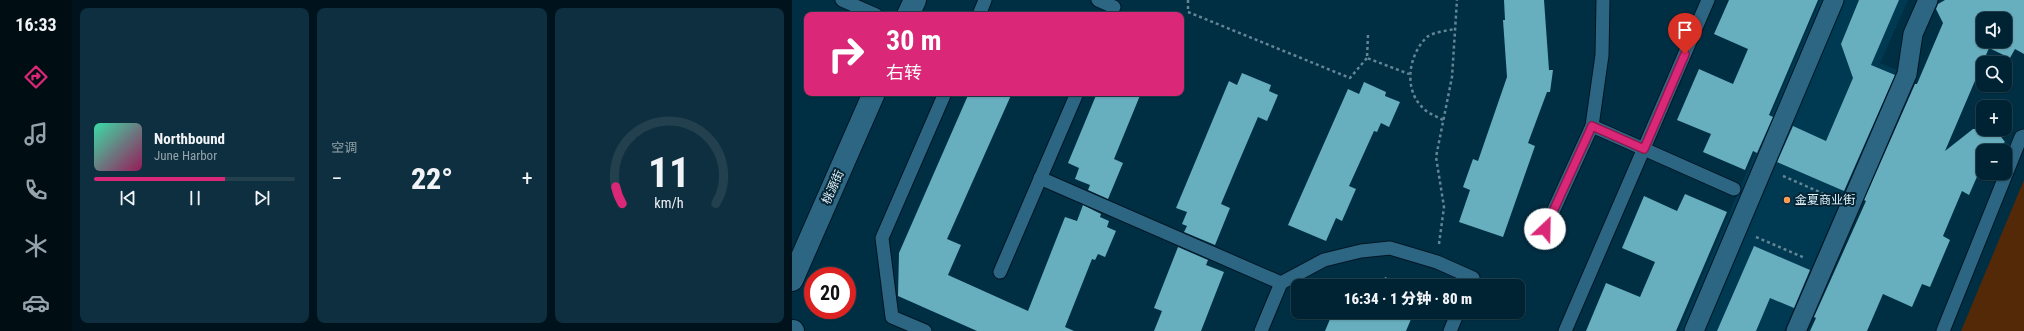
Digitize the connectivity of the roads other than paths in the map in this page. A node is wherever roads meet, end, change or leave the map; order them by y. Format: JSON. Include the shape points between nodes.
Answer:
{"nodes":[{"id":1,"x":842,"y":0,"type":"edge"},
{"id":2,"x":915,"y":0,"type":"edge"},
{"id":3,"x":985,"y":0,"type":"edge"},
{"id":4,"x":1098,"y":0,"type":"edge"},
{"id":5,"x":1603,"y":0,"type":"edge"},
{"id":6,"x":1708,"y":0,"type":"edge"},
{"id":7,"x":1834,"y":0,"type":"edge"},
{"id":8,"x":1928,"y":0,"type":"edge"},
{"id":9,"x":1114,"y":7,"type":"edge"},
{"id":10,"x":869,"y":12,"type":"edge"},
{"id":11,"x":909,"y":12,"type":"edge"},
{"id":12,"x":980,"y":12,"type":"edge"},
{"id":13,"x":873,"y":96,"type":"edge"},
{"id":14,"x":944,"y":96,"type":"edge"},
{"id":15,"x":1076,"y":96,"type":"edge"},
{"id":16,"x":1592,"y":126,"type":"junction"},
{"id":17,"x":2024,"y":136,"type":"edge"},
{"id":18,"x":1644,"y":149,"type":"junction"},
{"id":19,"x":1040,"y":178,"type":"junction"},
{"id":20,"x":1734,"y":189,"type":"dead end"},
{"id":21,"x":1545,"y":229,"type":"dead end"},
{"id":22,"x":1000,"y":272,"type":"dead end"},
{"id":23,"x":1473,"y":279,"type":"edge"},
{"id":24,"x":792,"y":280,"type":"edge"},
{"id":25,"x":1281,"y":283,"type":"junction"},
{"id":26,"x":1455,"y":319,"type":"edge"},
{"id":27,"x":925,"y":331,"type":"edge"},
{"id":28,"x":1261,"y":331,"type":"edge"},
{"id":29,"x":1450,"y":331,"type":"edge"},
{"id":30,"x":1565,"y":331,"type":"edge"},
{"id":31,"x":1694,"y":331,"type":"edge"},
{"id":32,"x":1796,"y":331,"type":"edge"},
{"id":33,"x":1943,"y":331,"type":"edge"}],
"edges":[{"from":1,"to":10,"type":"lane"},
{"from":2,"to":11,"type":"main road"},
{"from":3,"to":12,"type":"lane"},
{"from":4,"to":9,"type":"lane"},
{"from":5,"to":16,"type":"lane","via":[[1602,55]]},
{"from":6,"to":18,"type":"lane"},
{"from":7,"to":31,"type":"street"},
{"from":8,"to":32,"type":"street","via":[[1913,34],[1906,74]]},
{"from":13,"to":24,"type":"main road","name":"桃源街"},
{"from":14,"to":27,"type":"lane","via":[[882,238],[892,317]]},
{"from":15,"to":19,"type":"lane"},
{"from":16,"to":18,"type":"lane"},
{"from":16,"to":21,"type":"lane"},
{"from":17,"to":33,"type":"lane","via":[[2021,137]]},
{"from":18,"to":20,"type":"lane"},
{"from":18,"to":30,"type":"lane"},
{"from":19,"to":22,"type":"lane"},
{"from":19,"to":25,"type":"lane"},
{"from":23,"to":25,"type":"lane","via":[[1437,262],[1390,248],[1361,251],[1324,260]]},
{"from":25,"to":28,"type":"lane"},
{"from":26,"to":29,"type":"lane"}]}
